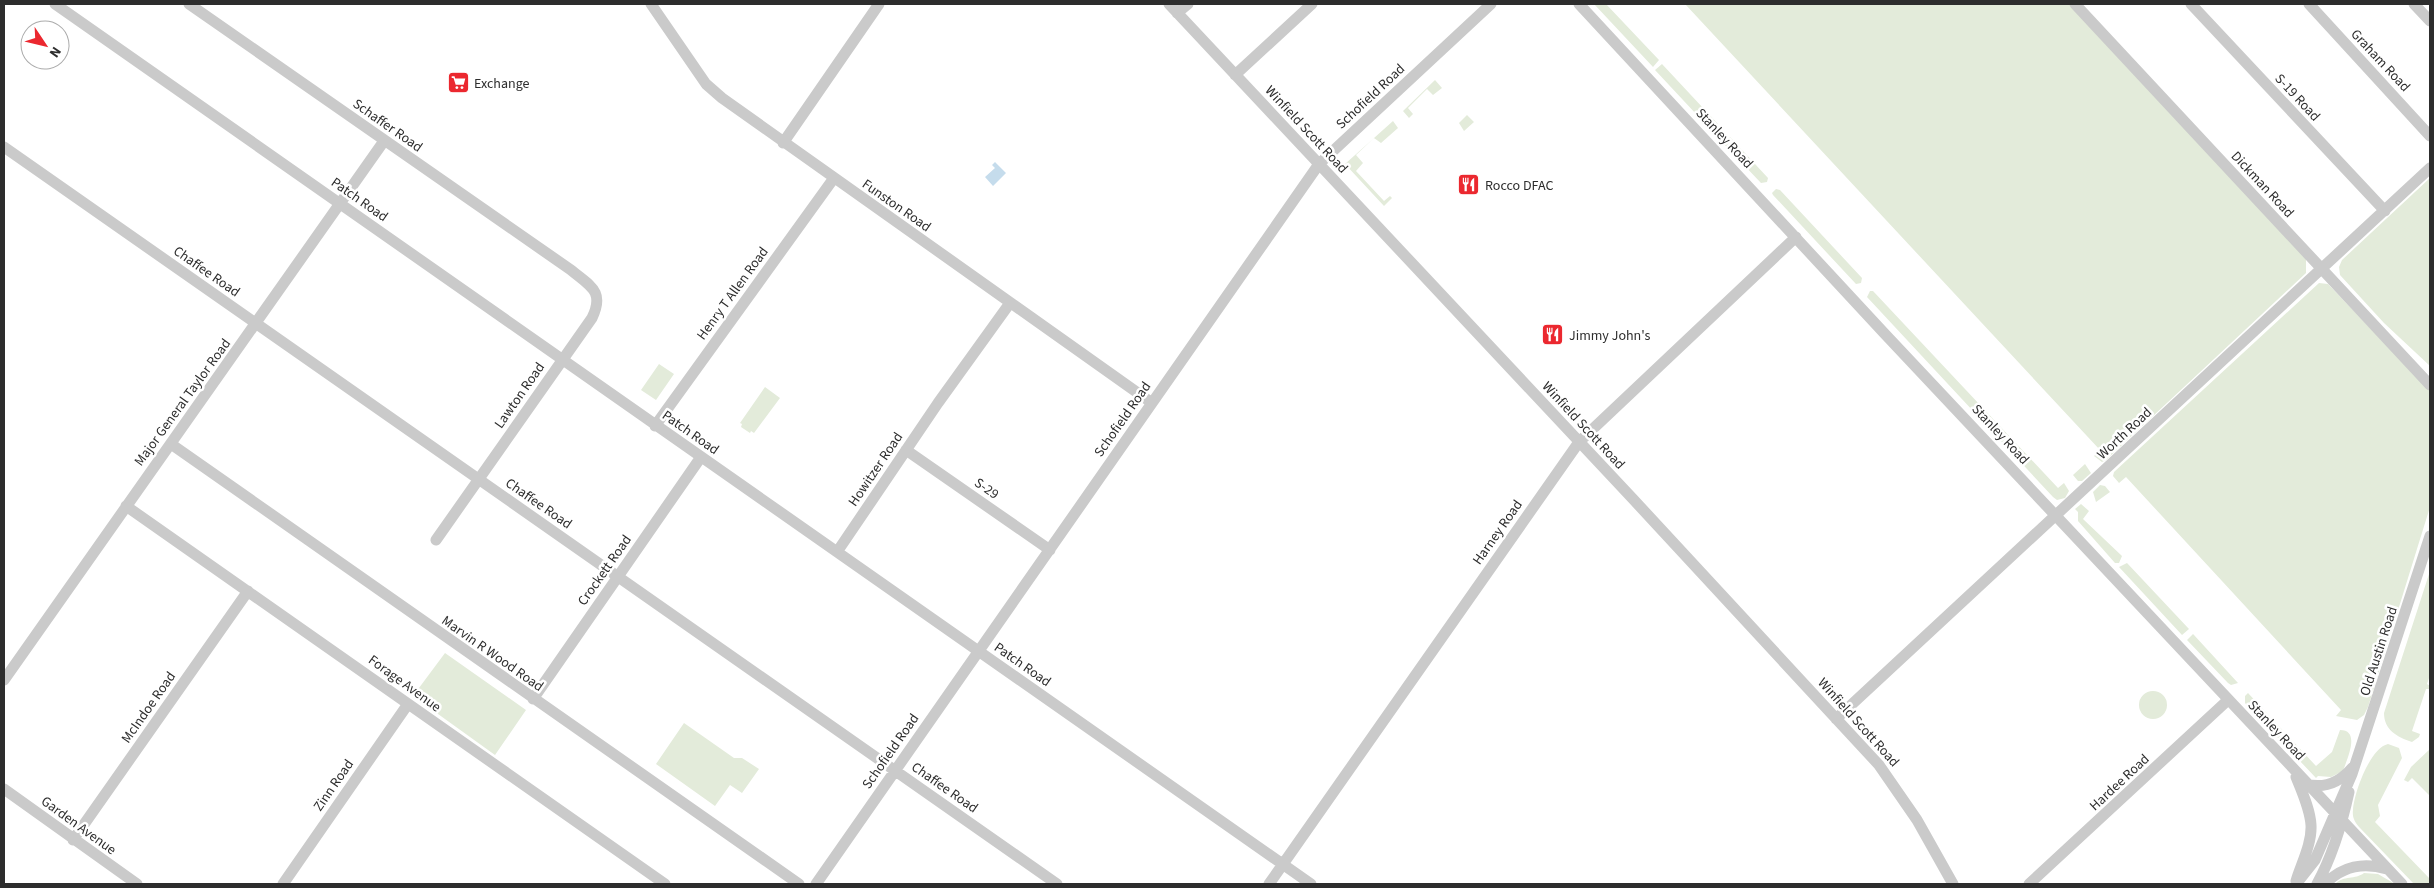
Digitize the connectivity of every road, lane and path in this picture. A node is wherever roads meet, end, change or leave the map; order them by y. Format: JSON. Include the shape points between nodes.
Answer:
{"nodes":[{"id":1,"x":56,"y":4,"type":"edge"},
{"id":2,"x":189,"y":4,"type":"edge"},
{"id":3,"x":651,"y":4,"type":"edge"},
{"id":4,"x":879,"y":4,"type":"edge"},
{"id":5,"x":1169,"y":4,"type":"edge"},
{"id":6,"x":1188,"y":4,"type":"edge"},
{"id":7,"x":1312,"y":4,"type":"edge"},
{"id":8,"x":1491,"y":4,"type":"edge"},
{"id":9,"x":1579,"y":4,"type":"edge"},
{"id":10,"x":2075,"y":4,"type":"edge"},
{"id":11,"x":2191,"y":4,"type":"edge"},
{"id":12,"x":2309,"y":4,"type":"edge"},
{"id":13,"x":2414,"y":4,"type":"edge"},
{"id":14,"x":1178,"y":13,"type":"junction"},
{"id":15,"x":2430,"y":22,"type":"edge"},
{"id":16,"x":1235,"y":75,"type":"junction"},
{"id":17,"x":2430,"y":136,"type":"edge"},
{"id":18,"x":384,"y":141,"type":"junction"},
{"id":19,"x":782,"y":143,"type":"junction"},
{"id":20,"x":4,"y":147,"type":"edge"},
{"id":21,"x":1319,"y":164,"type":"junction"},
{"id":22,"x":2430,"y":168,"type":"edge"},
{"id":23,"x":834,"y":178,"type":"junction"},
{"id":24,"x":340,"y":204,"type":"junction"},
{"id":25,"x":2385,"y":211,"type":"junction"},
{"id":26,"x":1796,"y":237,"type":"junction"},
{"id":27,"x":2322,"y":268,"type":"junction"},
{"id":28,"x":571,"y":270,"type":"joint"},
{"id":29,"x":1010,"y":303,"type":"junction"},
{"id":30,"x":257,"y":324,"type":"junction"},
{"id":31,"x":563,"y":359,"type":"junction"},
{"id":32,"x":2430,"y":385,"type":"edge"},
{"id":33,"x":1152,"y":403,"type":"junction"},
{"id":34,"x":655,"y":426,"type":"junction"},
{"id":35,"x":1579,"y":442,"type":"junction"},
{"id":36,"x":171,"y":444,"type":"junction"},
{"id":37,"x":906,"y":450,"type":"junction"},
{"id":38,"x":701,"y":457,"type":"junction"},
{"id":39,"x":480,"y":480,"type":"junction"},
{"id":40,"x":126,"y":506,"type":"junction"},
{"id":41,"x":2057,"y":516,"type":"junction"},
{"id":42,"x":2430,"y":536,"type":"edge"},
{"id":43,"x":436,"y":540,"type":"dead end"},
{"id":44,"x":1050,"y":550,"type":"junction"},
{"id":45,"x":837,"y":552,"type":"junction"},
{"id":46,"x":618,"y":577,"type":"junction"},
{"id":47,"x":248,"y":591,"type":"junction"},
{"id":48,"x":978,"y":651,"type":"junction"},
{"id":49,"x":4,"y":680,"type":"edge"},
{"id":50,"x":533,"y":699,"type":"junction"},
{"id":51,"x":2228,"y":700,"type":"junction"},
{"id":52,"x":408,"y":704,"type":"junction"},
{"id":53,"x":1836,"y":719,"type":"junction"},
{"id":54,"x":2356,"y":762,"type":"junction"},
{"id":55,"x":895,"y":771,"type":"junction"},
{"id":56,"x":2294,"y":771,"type":"junction"},
{"id":57,"x":2352,"y":774,"type":"junction"},
{"id":58,"x":2306,"y":784,"type":"junction"},
{"id":59,"x":4,"y":789,"type":"edge"},
{"id":60,"x":2334,"y":813,"type":"junction"},
{"id":61,"x":2342,"y":822,"type":"junction"},
{"id":62,"x":73,"y":840,"type":"junction"},
{"id":63,"x":1282,"y":864,"type":"junction"},
{"id":64,"x":2388,"y":869,"type":"junction"},
{"id":65,"x":2320,"y":882,"type":"edge"},
{"id":66,"x":137,"y":884,"type":"edge"},
{"id":67,"x":283,"y":884,"type":"edge"},
{"id":68,"x":666,"y":884,"type":"edge"},
{"id":69,"x":799,"y":884,"type":"edge"},
{"id":70,"x":816,"y":884,"type":"edge"},
{"id":71,"x":1057,"y":884,"type":"edge"},
{"id":72,"x":1269,"y":884,"type":"edge"},
{"id":73,"x":1311,"y":884,"type":"edge"},
{"id":74,"x":1953,"y":884,"type":"edge"},
{"id":75,"x":2029,"y":884,"type":"edge"},
{"id":76,"x":2296,"y":884,"type":"edge"},
{"id":77,"x":2402,"y":884,"type":"edge"}],
"edges":[{"from":1,"to":24,"type":"street","name":"Patch Road"},
{"from":2,"to":18,"type":"street","name":"Schaffer Road"},
{"from":3,"to":19,"type":"street","name":"Funston Road","via":[[706,84]]},
{"from":4,"to":19,"type":"street"},
{"from":5,"to":14,"type":"street","name":"Winfield Scott Road"},
{"from":6,"to":14,"type":"street"},
{"from":7,"to":16,"type":"street"},
{"from":8,"to":21,"type":"street","name":"Schofield Road"},
{"from":9,"to":26,"type":"street","name":"Stanley Road"},
{"from":10,"to":27,"type":"street","name":"Dickman Road"},
{"from":11,"to":25,"type":"street","name":"S-19 Road"},
{"from":12,"to":17,"type":"street","name":"Graham Road"},
{"from":13,"to":15,"type":"street"},
{"from":14,"to":16,"type":"street","name":"Winfield Scott Road"},
{"from":16,"to":21,"type":"street","name":"Winfield Scott Road"},
{"from":18,"to":24,"type":"street","name":"Major General Taylor Road"},
{"from":18,"to":28,"type":"street","name":"Schaffer Road"},
{"from":19,"to":23,"type":"street","name":"Funston Road"},
{"from":20,"to":30,"type":"street","name":"Chaffee Road"},
{"from":21,"to":33,"type":"street","name":"Schofield Road"},
{"from":21,"to":35,"type":"street","name":"Winfield Scott Road"},
{"from":22,"to":25,"type":"street","name":"Worth Road"},
{"from":23,"to":29,"type":"street","name":"Funston Road"},
{"from":23,"to":34,"type":"street","name":"Henry T Allen Road"},
{"from":24,"to":30,"type":"street","name":"Major General Taylor Road"},
{"from":24,"to":31,"type":"street","name":"Patch Road"},
{"from":25,"to":27,"type":"street","name":"Worth Road"},
{"from":26,"to":35,"type":"street","name":"Harney Road"},
{"from":26,"to":41,"type":"street","name":"Stanley Road"},
{"from":27,"to":32,"type":"street","name":"Dickman Road"},
{"from":27,"to":41,"type":"street","name":"Worth Road"},
{"from":28,"to":31,"type":"street","name":"Lawton Road","via":[[592,287],[598,302],[592,318]]},
{"from":29,"to":33,"type":"street","name":"Funston Road"},
{"from":29,"to":37,"type":"street","name":"Howitzer Road"},
{"from":30,"to":36,"type":"street","name":"Major General Taylor Road"},
{"from":30,"to":39,"type":"street","name":"Chaffee Road"},
{"from":31,"to":34,"type":"street","name":"Patch Road"},
{"from":31,"to":39,"type":"street","name":"Lawton Road"},
{"from":33,"to":44,"type":"street","name":"Schofield Road"},
{"from":34,"to":38,"type":"street","name":"Patch Road"},
{"from":35,"to":53,"type":"street","name":"Winfield Scott Road"},
{"from":35,"to":63,"type":"street","name":"Harney Road"},
{"from":36,"to":40,"type":"street","name":"Major General Taylor Road"},
{"from":36,"to":50,"type":"street","name":"Marvin R Wood Road"},
{"from":37,"to":44,"type":"street","name":"S-29"},
{"from":37,"to":45,"type":"street","name":"Howitzer Road"},
{"from":38,"to":45,"type":"street","name":"Patch Road"},
{"from":38,"to":46,"type":"street","name":"Crockett Road"},
{"from":39,"to":43,"type":"street","name":"Lawton Road"},
{"from":39,"to":46,"type":"street","name":"Chaffee Road"},
{"from":40,"to":47,"type":"street","name":"Forage Avenue"},
{"from":40,"to":49,"type":"street","name":"Major General Taylor Road"},
{"from":41,"to":51,"type":"street","name":"Stanley Road"},
{"from":41,"to":53,"type":"street","name":"Worth Road"},
{"from":42,"to":54,"type":"street","name":"Old Austin Road"},
{"from":44,"to":48,"type":"street","name":"Schofield Road"},
{"from":45,"to":48,"type":"street","name":"Patch Road"},
{"from":46,"to":50,"type":"street","name":"Crockett Road"},
{"from":46,"to":55,"type":"street","name":"Chaffee Road"},
{"from":47,"to":52,"type":"street","name":"Forage Avenue"},
{"from":47,"to":62,"type":"street","name":"McIndoe Road"},
{"from":48,"to":55,"type":"street","name":"Schofield Road"},
{"from":48,"to":63,"type":"street","name":"Patch Road"},
{"from":50,"to":69,"type":"street","name":"Marvin R Wood Road"},
{"from":51,"to":56,"type":"street","name":"Stanley Road"},
{"from":51,"to":75,"type":"street","name":"Hardee Road"},
{"from":52,"to":67,"type":"street","name":"Zinn Road"},
{"from":52,"to":68,"type":"street","name":"Forage Avenue"},
{"from":53,"to":74,"type":"street","name":"Winfield Scott Road","via":[[1898,790]]},
{"from":54,"to":57,"type":"street","name":"Old Austin Road"},
{"from":54,"to":58,"type":"street","via":[[2336,782],[2321,786]]},
{"from":55,"to":70,"type":"street","name":"Schofield Road"},
{"from":55,"to":71,"type":"street","name":"Chaffee Road"},
{"from":56,"to":58,"type":"street","name":"Stanley Road"},
{"from":56,"to":76,"type":"street","via":[[2311,825]]},
{"from":57,"to":60,"type":"street","name":"Old Austin Road"},
{"from":57,"to":61,"type":"street","name":"Old Austin Road"},
{"from":58,"to":60,"type":"street","name":"Stanley Road"},
{"from":59,"to":62,"type":"street","name":"Garden Avenue"},
{"from":60,"to":61,"type":"street","name":"Stanley Road"},
{"from":60,"to":76,"type":"street","name":"Old Austin Road","via":[[2316,860]]},
{"from":61,"to":64,"type":"street","name":"Stanley Road"},
{"from":61,"to":65,"type":"street","name":"Old Austin Road"},
{"from":62,"to":66,"type":"street","name":"Garden Avenue"},
{"from":63,"to":72,"type":"street","name":"Harney Road"},
{"from":63,"to":73,"type":"street","name":"Patch Road"},
{"from":64,"to":65,"type":"street","via":[[2360,866]]},
{"from":64,"to":77,"type":"street","name":"Stanley Road"}]}
